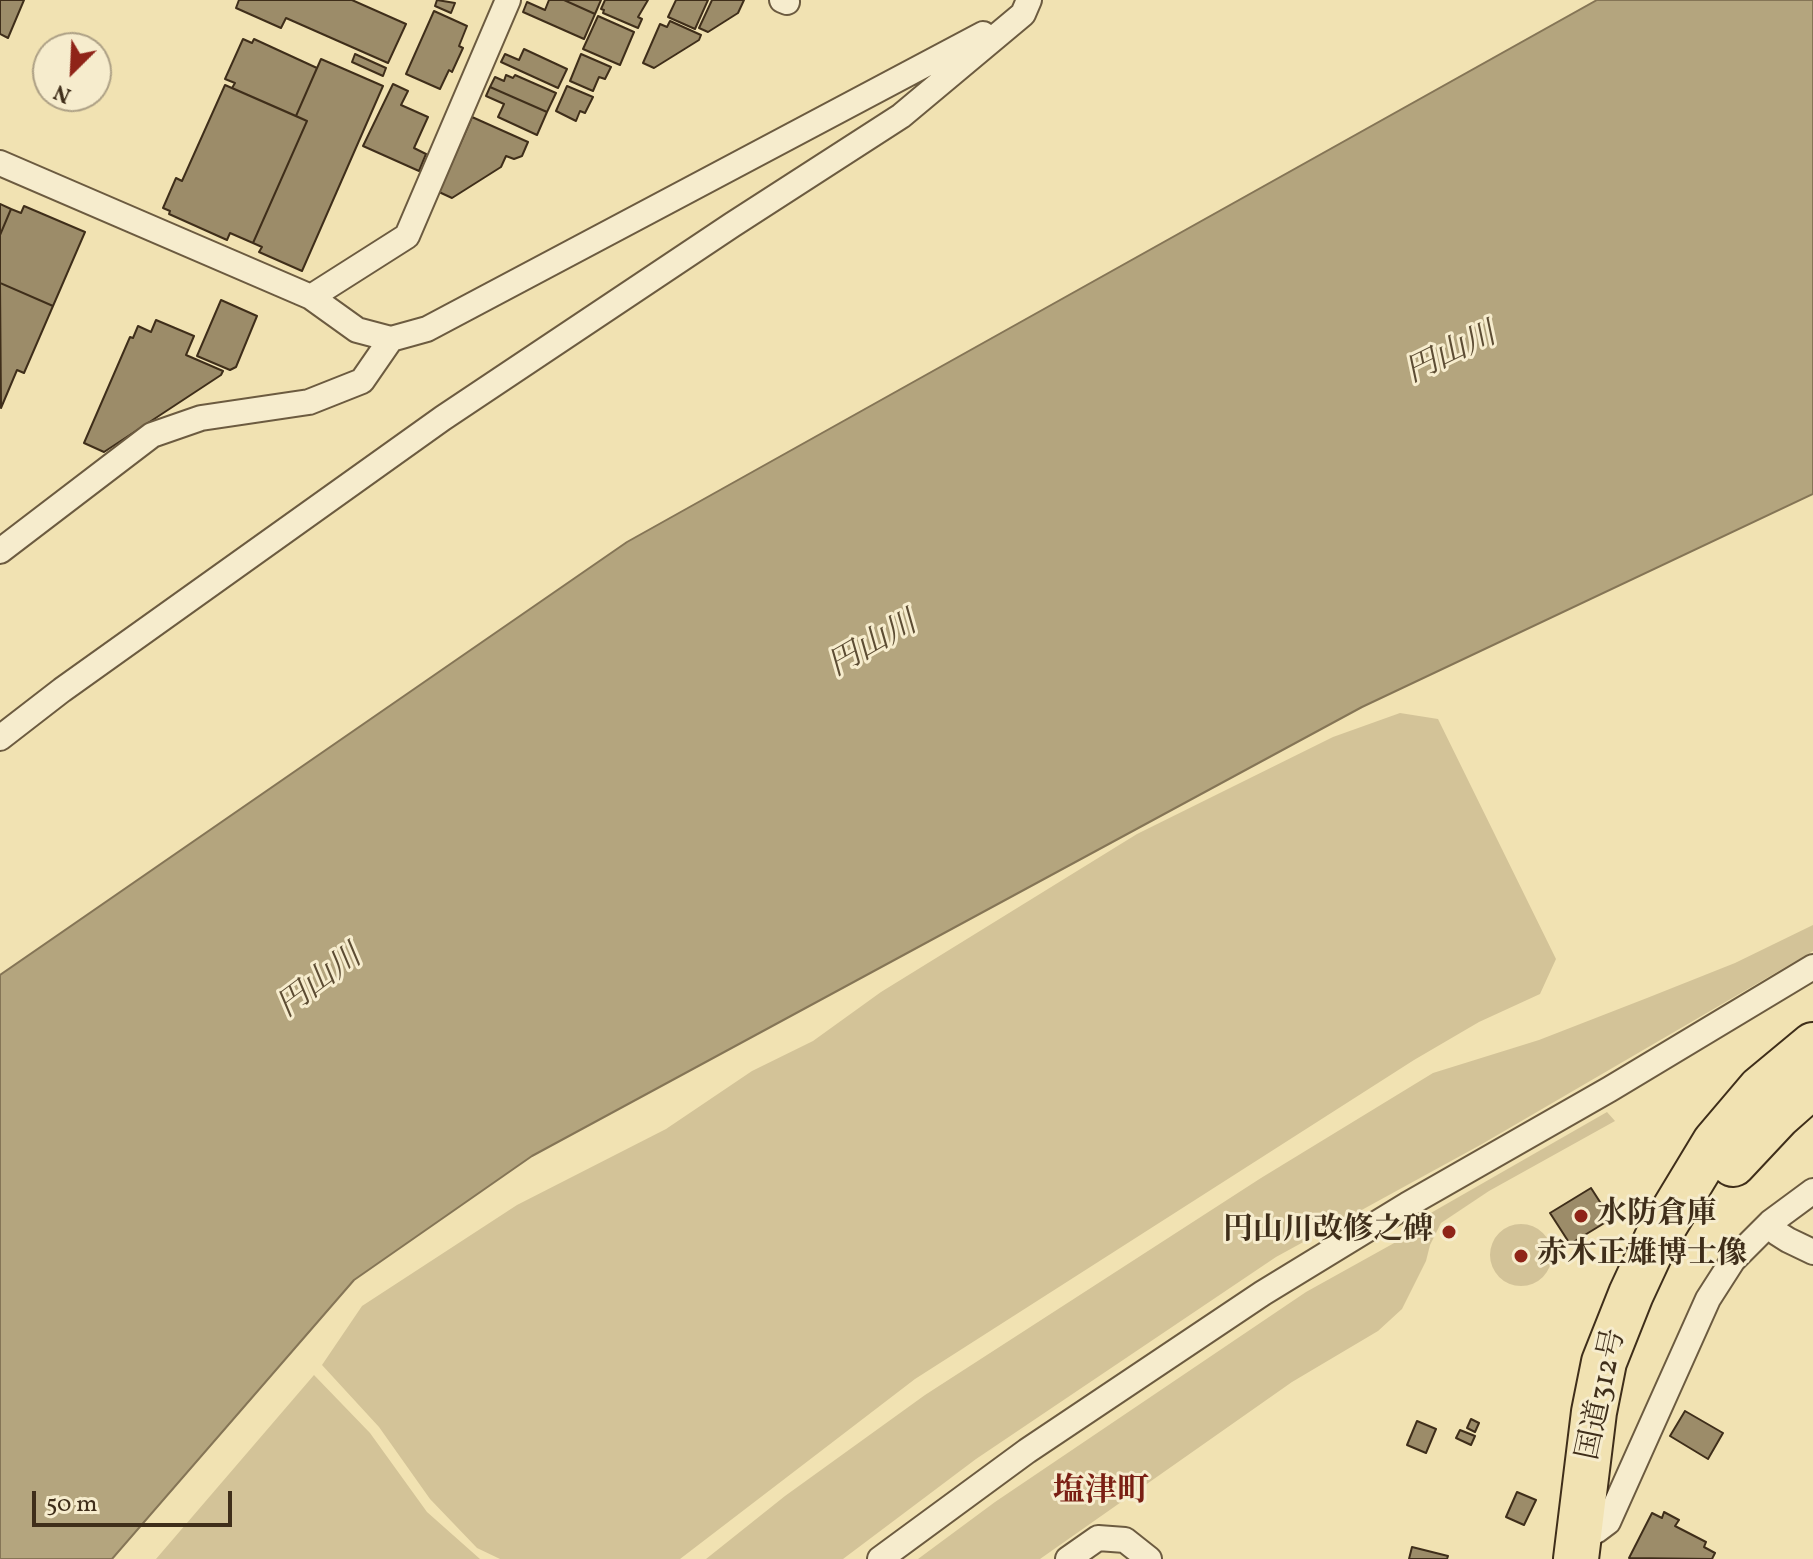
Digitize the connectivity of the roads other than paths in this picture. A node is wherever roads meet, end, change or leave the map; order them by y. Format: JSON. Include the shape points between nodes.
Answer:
{"nodes":[{"id":1,"x":508,"y":0,"type":"edge"},
{"id":2,"x":1048,"y":0,"type":"edge"},
{"id":3,"x":1026,"y":7,"type":"edge"},
{"id":4,"x":0,"y":163,"type":"edge"},
{"id":5,"x":311,"y":297,"type":"junction"},
{"id":6,"x":391,"y":339,"type":"junction"},
{"id":7,"x":0,"y":551,"type":"edge"},
{"id":8,"x":0,"y":738,"type":"edge"},
{"id":9,"x":1813,"y":967,"type":"edge"},
{"id":10,"x":1813,"y":1045,"type":"edge"},
{"id":11,"x":1813,"y":1085,"type":"edge"},
{"id":12,"x":1813,"y":1191,"type":"edge"},
{"id":13,"x":1771,"y":1222,"type":"junction"},
{"id":14,"x":1813,"y":1252,"type":"edge"},
{"id":15,"x":1586,"y":1475,"type":"junction"},
{"id":16,"x":1578,"y":1545,"type":"edge"},
{"id":17,"x":880,"y":1559,"type":"edge"},
{"id":18,"x":1068,"y":1559,"type":"edge"},
{"id":19,"x":1149,"y":1559,"type":"edge"}],
"edges":[{"from":1,"to":5,"type":"street","via":[[407,236]]},
{"from":2,"to":3,"type":"street"},
{"from":3,"to":6,"type":"street","via":[[427,329]]},
{"from":3,"to":8,"type":"street","via":[[901,116],[443,418]]},
{"from":4,"to":5,"type":"street"},
{"from":5,"to":6,"type":"street","via":[[357,330]]},
{"from":6,"to":7,"type":"street","via":[[362,381],[309,402],[201,418],[152,435]]},
{"from":9,"to":17,"type":"street","via":[[1263,1293],[1027,1451]]},
{"from":10,"to":15,"type":"highway","name":"国道312号","via":[[1760,1089],[1715,1142],[1657,1238],[1604,1362]]},
{"from":11,"to":15,"type":"highway","name":"国道312号","via":[[1735,1162],[1675,1249],[1621,1368]]},
{"from":12,"to":13,"type":"street"},
{"from":13,"to":14,"type":"street","via":[[1777,1233]]},
{"from":13,"to":16,"type":"street","via":[[1733,1260],[1708,1299],[1608,1522]]},
{"from":15,"to":16,"type":"highway","name":"国道312号"},
{"from":18,"to":19,"type":"street","via":[[1098,1538],[1125,1540]]}]}
